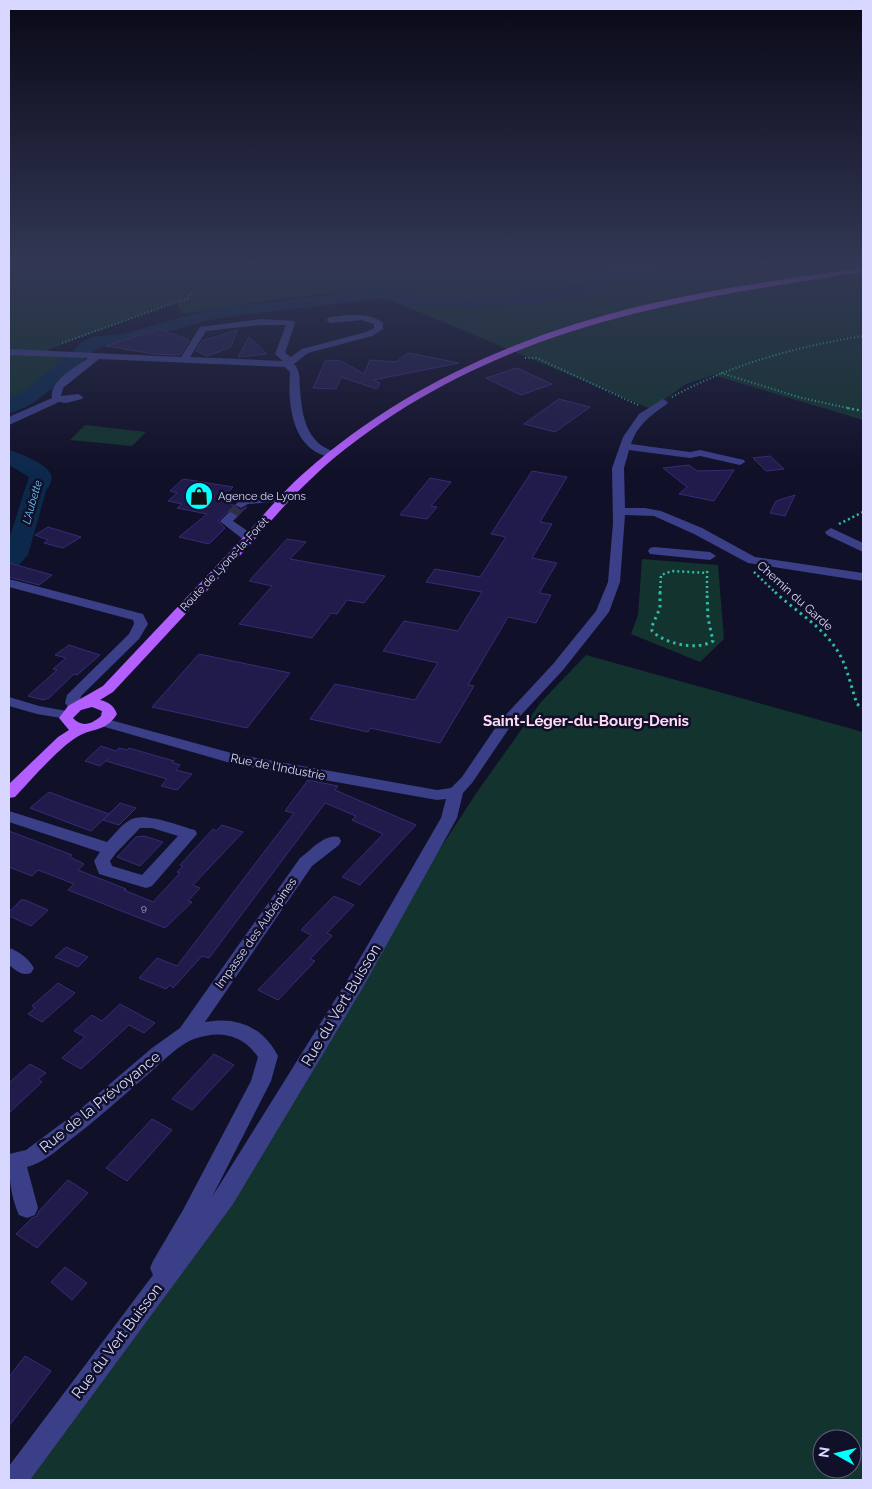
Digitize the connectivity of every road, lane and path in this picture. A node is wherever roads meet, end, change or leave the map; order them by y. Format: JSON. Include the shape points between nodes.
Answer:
{"nodes":[{"id":1,"x":91,"y":331,"type":"edge"},
{"id":2,"x":201,"y":331,"type":"edge"},
{"id":3,"x":288,"y":331,"type":"edge"},
{"id":4,"x":374,"y":331,"type":"edge"},
{"id":5,"x":558,"y":331,"type":"edge"},
{"id":6,"x":863,"y":336,"type":"edge"},
{"id":7,"x":9,"y":352,"type":"edge"},
{"id":8,"x":45,"y":353,"type":"junction"},
{"id":9,"x":96,"y":356,"type":"junction"},
{"id":10,"x":537,"y":358,"type":"dead end"},
{"id":11,"x":183,"y":360,"type":"junction"},
{"id":12,"x":288,"y":364,"type":"junction"},
{"id":13,"x":721,"y":373,"type":"junction"},
{"id":14,"x":78,"y":397,"type":"dead end"},
{"id":15,"x":57,"y":399,"type":"junction"},
{"id":16,"x":663,"y":402,"type":"joint"},
{"id":17,"x":651,"y":409,"type":"junction"},
{"id":18,"x":863,"y":411,"type":"edge"},
{"id":19,"x":9,"y":422,"type":"edge"},
{"id":20,"x":625,"y":446,"type":"junction"},
{"id":21,"x":331,"y":454,"type":"junction"},
{"id":22,"x":740,"y":462,"type":"dead end"},
{"id":23,"x":284,"y":499,"type":"junction"},
{"id":24,"x":241,"y":505,"type":"tunnel mouth"},
{"id":25,"x":619,"y":512,"type":"junction"},
{"id":26,"x":863,"y":512,"type":"edge"},
{"id":27,"x":231,"y":516,"type":"dead end"},
{"id":28,"x":831,"y":532,"type":"joint"},
{"id":29,"x":248,"y":537,"type":"junction"},
{"id":30,"x":709,"y":537,"type":"junction"},
{"id":31,"x":863,"y":548,"type":"edge"},
{"id":32,"x":654,"y":551,"type":"dead end"},
{"id":33,"x":738,"y":552,"type":"junction"},
{"id":34,"x":709,"y":564,"type":"junction"},
{"id":35,"x":863,"y":577,"type":"edge"},
{"id":36,"x":9,"y":584,"type":"edge"},
{"id":37,"x":108,"y":688,"type":"junction"},
{"id":38,"x":9,"y":701,"type":"edge"},
{"id":39,"x":104,"y":706,"type":"junction"},
{"id":40,"x":863,"y":708,"type":"edge"},
{"id":41,"x":76,"y":716,"type":"junction"},
{"id":42,"x":104,"y":722,"type":"junction"},
{"id":43,"x":456,"y":792,"type":"junction"},
{"id":44,"x":9,"y":794,"type":"edge"},
{"id":45,"x":9,"y":816,"type":"edge"},
{"id":46,"x":334,"y":841,"type":"dead end"},
{"id":47,"x":110,"y":849,"type":"junction"},
{"id":48,"x":9,"y":955,"type":"edge"},
{"id":49,"x":24,"y":968,"type":"dead end"},
{"id":50,"x":187,"y":1032,"type":"junction"},
{"id":51,"x":12,"y":1162,"type":"edge"},
{"id":52,"x":27,"y":1208,"type":"dead end"},
{"id":53,"x":129,"y":1324,"type":"junction"},
{"id":54,"x":14,"y":1480,"type":"edge"}],
"edges":[{"from":1,"to":8,"type":"path"},
{"from":2,"to":11,"type":"street"},
{"from":3,"to":12,"type":"street","via":[[280,354]]},
{"from":4,"to":12,"type":"street","via":[[305,351]]},
{"from":5,"to":21,"type":"main road","name":"Route de Lyons-la-Forêt","via":[[504,352],[426,390]]},
{"from":6,"to":13,"type":"path","via":[[822,342],[751,361]]},
{"from":7,"to":8,"type":"street"},
{"from":8,"to":9,"type":"street"},
{"from":9,"to":11,"type":"street"},
{"from":9,"to":15,"type":"street","via":[[58,387]]},
{"from":10,"to":17,"type":"path"},
{"from":11,"to":12,"type":"street"},
{"from":12,"to":21,"type":"street","via":[[294,371],[295,396],[304,434],[308,441]]},
{"from":13,"to":16,"type":"path"},
{"from":13,"to":18,"type":"path","via":[[802,398]]},
{"from":14,"to":15,"type":"street"},
{"from":15,"to":19,"type":"street","via":[[20,413]]},
{"from":16,"to":17,"type":"street"},
{"from":17,"to":20,"type":"street","name":"Rue du Vert Buisson","via":[[628,437]]},
{"from":20,"to":22,"type":"street","via":[[690,455],[700,453]]},
{"from":20,"to":25,"type":"street","name":"Rue du Vert Buisson","via":[[618,468]]},
{"from":21,"to":23,"type":"main road","name":"Route de Lyons-la-Forêt"},
{"from":23,"to":24,"type":"street","via":[[246,501]]},
{"from":23,"to":29,"type":"main road","name":"Route de Lyons-la-Forêt"},
{"from":25,"to":30,"type":"street","via":[[657,513]]},
{"from":25,"to":43,"type":"street","name":"Rue du Vert Buisson","via":[[614,582],[602,612],[564,660],[505,724],[468,780]]},
{"from":26,"to":28,"type":"path","via":[[841,521]]},
{"from":27,"to":29,"type":"street","via":[[226,521]]},
{"from":28,"to":31,"type":"street"},
{"from":29,"to":37,"type":"main road","name":"Route de Lyons-la-Forêt"},
{"from":30,"to":33,"type":"street"},
{"from":30,"to":34,"type":"street"},
{"from":32,"to":34,"type":"street"},
{"from":33,"to":35,"type":"street","via":[[752,560],[776,565]]},
{"from":33,"to":40,"type":"path","name":"Chemin du Garde","via":[[753,572],[824,632],[838,650],[857,704]]},
{"from":34,"to":34,"type":"path","via":[[708,618],[712,642],[698,647],[656,635],[652,626],[660,608],[660,575]]},
{"from":36,"to":41,"type":"street","via":[[138,617],[141,624],[134,636],[74,695],[72,704]]},
{"from":37,"to":39,"type":"main road"},
{"from":37,"to":41,"type":"main road","name":"Route de Lyons-la-Forêt"},
{"from":38,"to":41,"type":"street","via":[[37,710]]},
{"from":39,"to":41,"type":"main road","via":[[99,704]]},
{"from":39,"to":42,"type":"main road","via":[[110,714]]},
{"from":41,"to":42,"type":"main road","via":[[93,727]]},
{"from":41,"to":44,"type":"main road","name":"Route de Lyons-la-Forêt","via":[[63,740]]},
{"from":42,"to":43,"type":"street","name":"Rue de l'Industrie","via":[[234,759],[437,795]]},
{"from":43,"to":53,"type":"street","name":"Rue du Vert Buisson","via":[[449,818],[355,984],[225,1197]]},
{"from":45,"to":47,"type":"street"},
{"from":46,"to":50,"type":"street","name":"Impasse des Aubépines","via":[[306,862]]},
{"from":47,"to":47,"type":"street","via":[[102,861],[105,870],[146,882],[189,834],[152,823],[136,823]]},
{"from":48,"to":49,"type":"street"},
{"from":50,"to":51,"type":"street","name":"Rue de la Prévoyance","via":[[32,1157]]},
{"from":50,"to":53,"type":"street","via":[[218,1026],[245,1031],[260,1042],[268,1056],[262,1081],[191,1217]]},
{"from":51,"to":52,"type":"street"},
{"from":53,"to":54,"type":"street","name":"Rue du Vert Buisson"}]}
